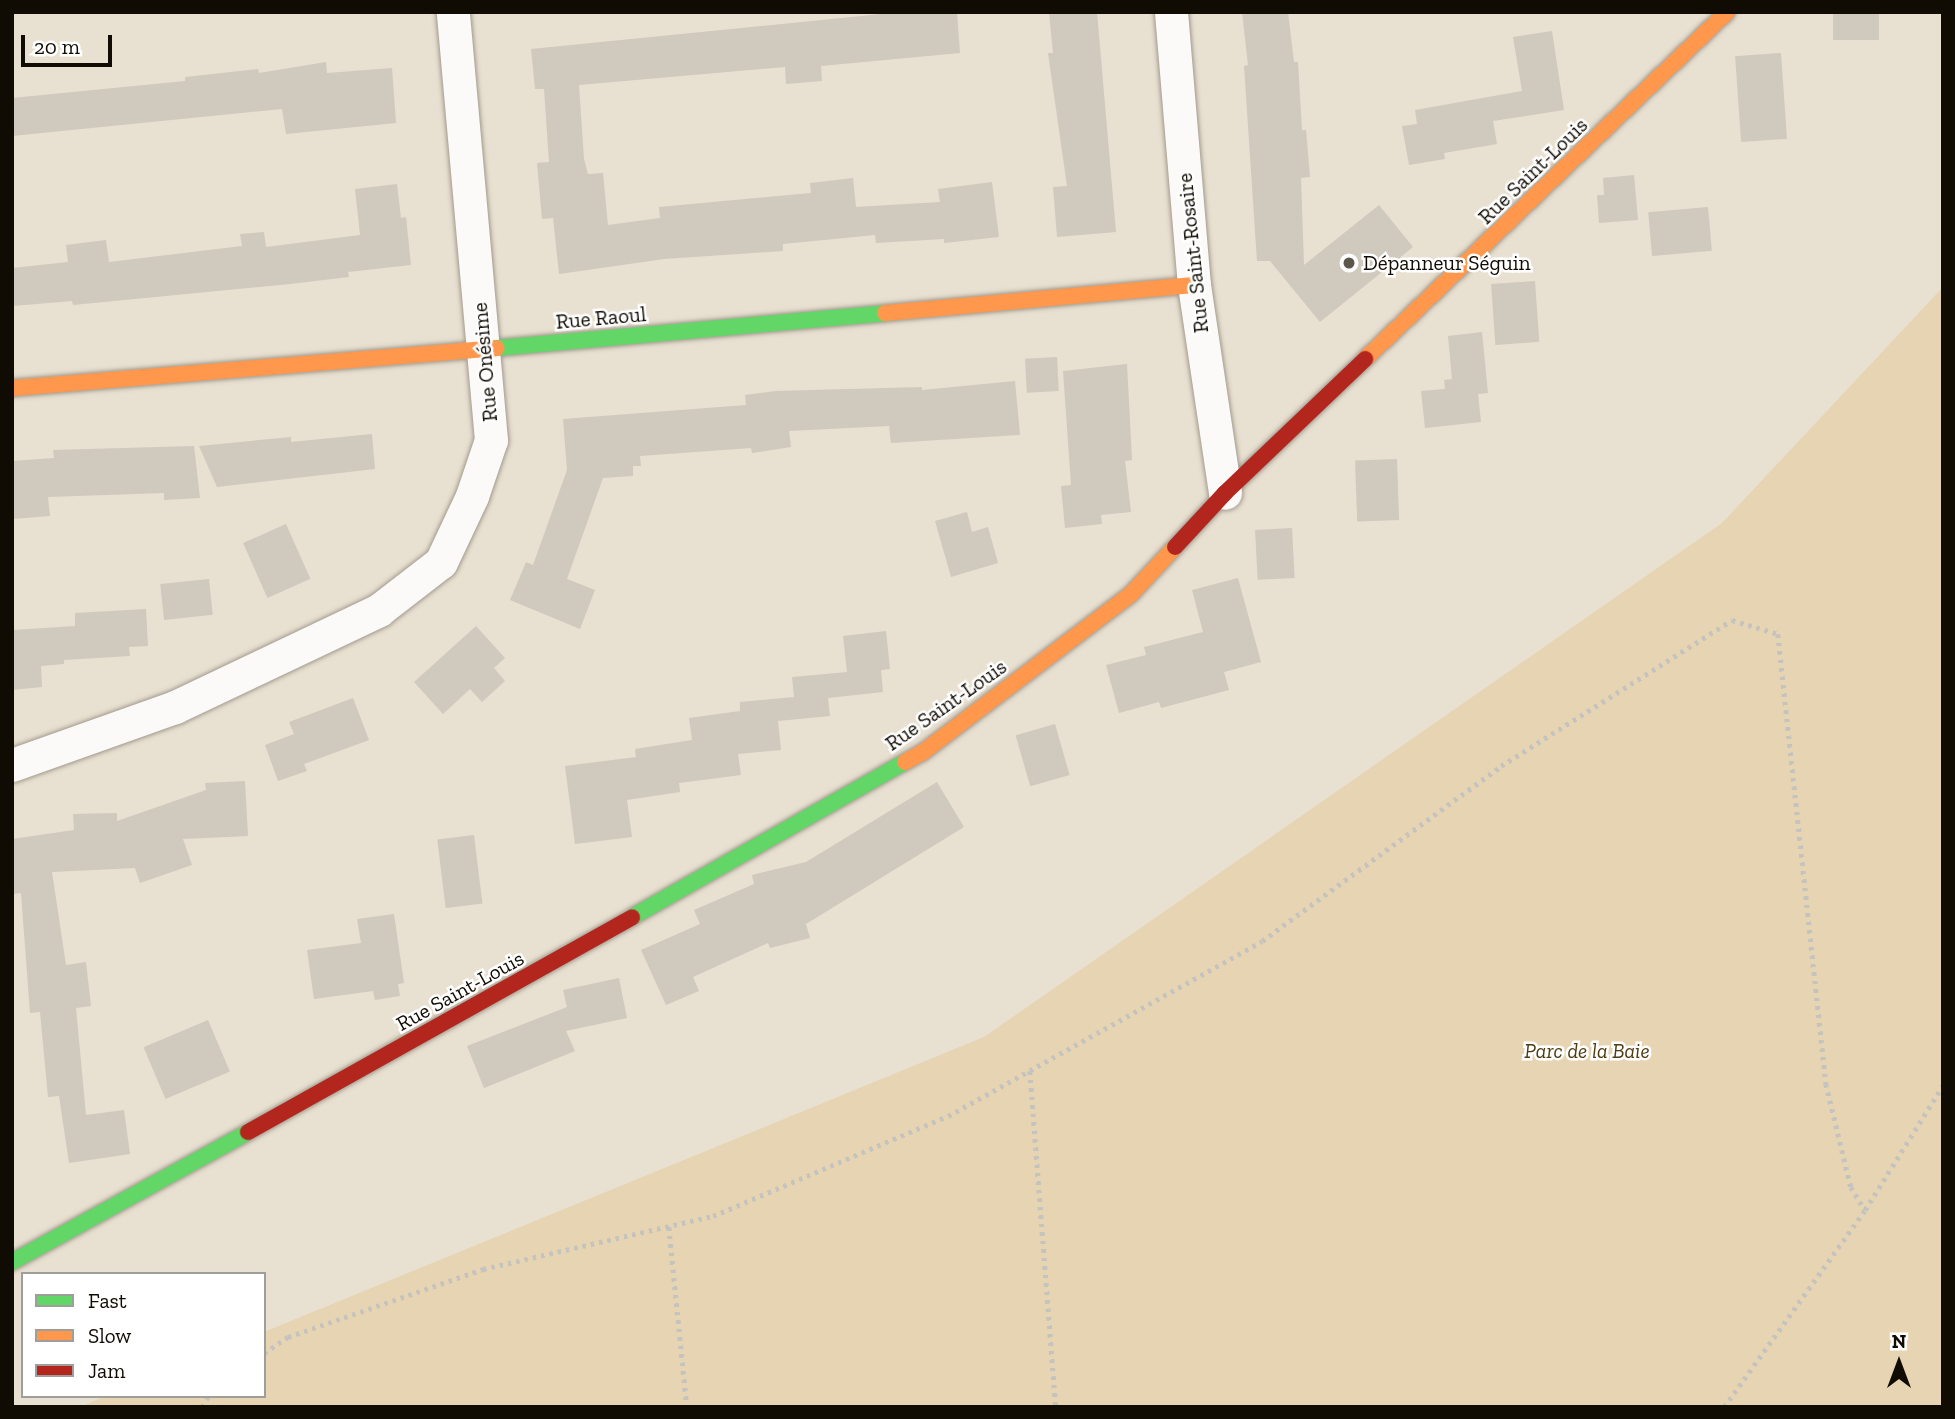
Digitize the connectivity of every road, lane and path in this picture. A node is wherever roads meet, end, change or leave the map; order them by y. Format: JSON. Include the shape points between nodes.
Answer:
{"nodes":[{"id":1,"x":453,"y":12,"type":"edge"},
{"id":2,"x":1171,"y":12,"type":"edge"},
{"id":3,"x":1727,"y":12,"type":"edge"},
{"id":4,"x":1194,"y":285,"type":"junction"},
{"id":5,"x":484,"y":349,"type":"junction"},
{"id":6,"x":12,"y":388,"type":"edge"},
{"id":7,"x":1225,"y":493,"type":"junction"},
{"id":8,"x":12,"y":765,"type":"edge"},
{"id":9,"x":1030,"y":1070,"type":"junction"},
{"id":10,"x":1943,"y":1085,"type":"edge"},
{"id":11,"x":1865,"y":1210,"type":"junction"},
{"id":12,"x":669,"y":1227,"type":"junction"},
{"id":13,"x":12,"y":1262,"type":"edge"},
{"id":14,"x":266,"y":1352,"type":"edge"},
{"id":15,"x":687,"y":1407,"type":"edge"},
{"id":16,"x":1056,"y":1407,"type":"edge"},
{"id":17,"x":1724,"y":1407,"type":"edge"}],
"edges":[{"from":1,"to":5,"type":"street","name":"Rue Onésime"},
{"from":2,"to":4,"type":"street","name":"Rue Saint-Rosaire"},
{"from":3,"to":7,"type":"street","name":"Rue Saint-Louis"},
{"from":4,"to":5,"type":"street","name":"Rue Raoul"},
{"from":4,"to":7,"type":"street","name":"Rue Saint-Rosaire"},
{"from":5,"to":6,"type":"street","name":"Rue Raoul"},
{"from":5,"to":8,"type":"street","name":"Rue Onésime","via":[[491,440],[472,496],[441,562],[379,610],[211,690]]},
{"from":7,"to":13,"type":"street","name":"Rue Saint-Louis","via":[[1131,594],[923,752],[439,1027]]},
{"from":9,"to":11,"type":"path","via":[[1262,941],[1501,766],[1732,621],[1778,634],[1826,1084],[1851,1187]]},
{"from":9,"to":12,"type":"path","via":[[948,1116],[713,1216]]},
{"from":9,"to":16,"type":"path"},
{"from":10,"to":11,"type":"path"},
{"from":11,"to":17,"type":"path"},
{"from":12,"to":14,"type":"path","via":[[483,1269],[288,1337]]},
{"from":12,"to":15,"type":"path"}]}
